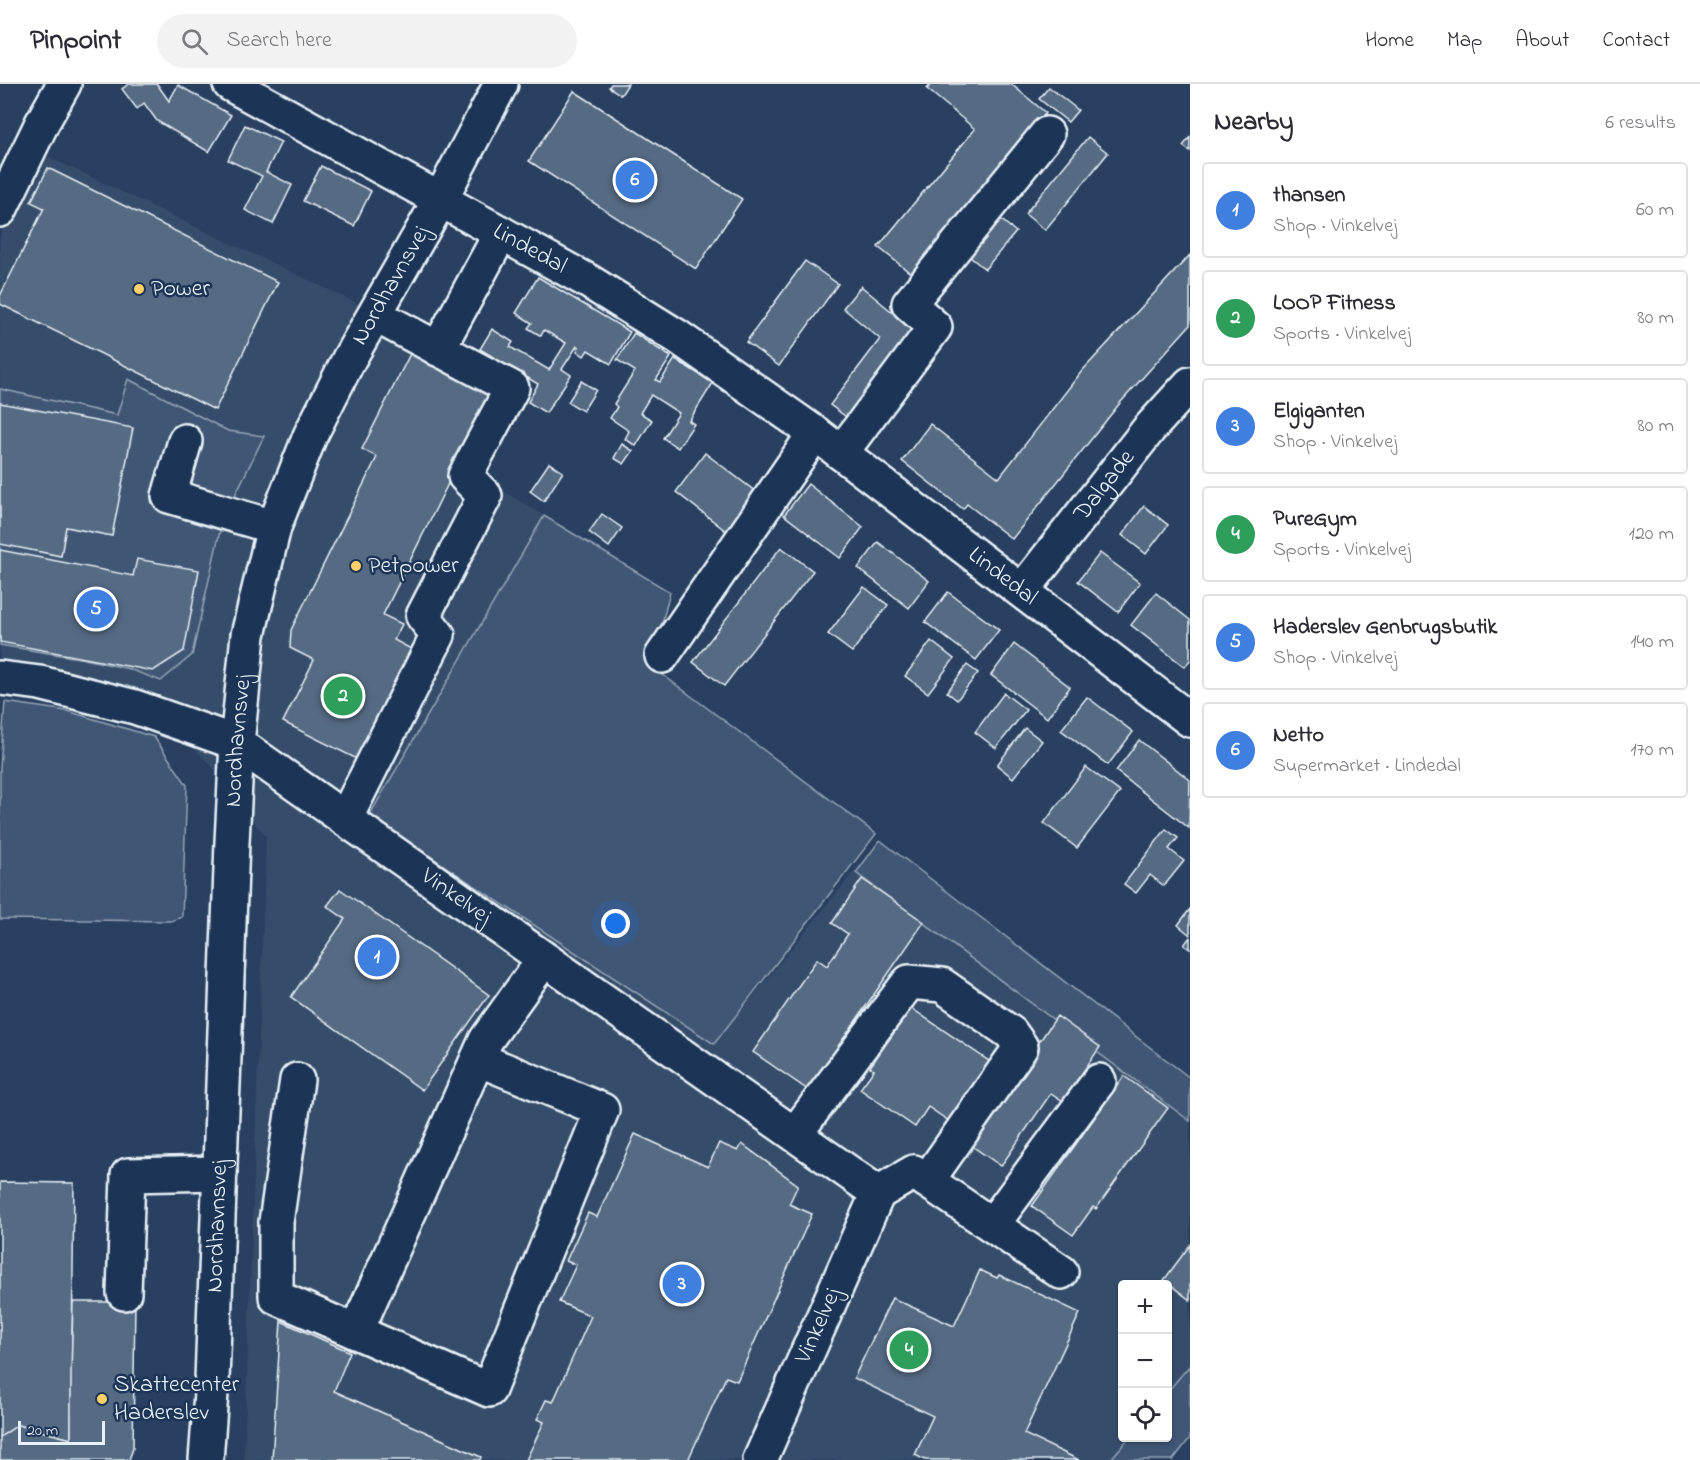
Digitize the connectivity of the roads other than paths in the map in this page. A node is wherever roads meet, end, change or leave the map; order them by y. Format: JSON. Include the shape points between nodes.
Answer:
{"nodes":[{"id":1,"x":64,"y":84,"type":"edge"},
{"id":2,"x":230,"y":84,"type":"edge"},
{"id":3,"x":501,"y":84,"type":"edge"},
{"id":4,"x":1047,"y":134,"type":"dead end"},
{"id":5,"x":440,"y":200,"type":"junction"},
{"id":6,"x":0,"y":210,"type":"edge"},
{"id":7,"x":501,"y":233,"type":"junction"},
{"id":8,"x":375,"y":315,"type":"junction"},
{"id":9,"x":438,"y":349,"type":"junction"},
{"id":10,"x":1190,"y":384,"type":"edge"},
{"id":11,"x":815,"y":433,"type":"junction"},
{"id":12,"x":185,"y":441,"type":"dead end"},
{"id":13,"x":841,"y":453,"type":"junction"},
{"id":14,"x":274,"y":527,"type":"junction"},
{"id":15,"x":1022,"y":591,"type":"junction"},
{"id":16,"x":662,"y":656,"type":"dead end"},
{"id":17,"x":0,"y":678,"type":"edge"},
{"id":18,"x":1190,"y":720,"type":"edge"},
{"id":19,"x":237,"y":743,"type":"junction"},
{"id":20,"x":345,"y":819,"type":"junction"},
{"id":21,"x":544,"y":959,"type":"junction"},
{"id":22,"x":478,"y":1059,"type":"junction"},
{"id":23,"x":297,"y":1080,"type":"dead end"},
{"id":24,"x":1099,"y":1081,"type":"dead end"},
{"id":25,"x":795,"y":1134,"type":"junction"},
{"id":26,"x":220,"y":1173,"type":"junction"},
{"id":27,"x":927,"y":1181,"type":"junction"},
{"id":28,"x":878,"y":1193,"type":"junction"},
{"id":29,"x":992,"y":1225,"type":"junction"},
{"id":30,"x":1062,"y":1272,"type":"dead end"},
{"id":31,"x":124,"y":1293,"type":"dead end"},
{"id":32,"x":356,"y":1332,"type":"junction"},
{"id":33,"x":205,"y":1459,"type":"edge"},
{"id":34,"x":760,"y":1460,"type":"edge"}],
"edges":[{"from":1,"to":6,"type":"street"},
{"from":2,"to":5,"type":"street","name":"Lindedal"},
{"from":3,"to":5,"type":"street","name":"Nordhavnsvej"},
{"from":4,"to":13,"type":"street","via":[[909,304],[934,327]]},
{"from":5,"to":7,"type":"street","name":"Lindedal"},
{"from":5,"to":8,"type":"street","name":"Nordhavnsvej"},
{"from":7,"to":9,"type":"street"},
{"from":7,"to":11,"type":"street","name":"Lindedal","via":[[678,337]]},
{"from":8,"to":9,"type":"street"},
{"from":8,"to":14,"type":"street","name":"Nordhavnsvej","via":[[310,436]]},
{"from":9,"to":20,"type":"street","via":[[512,388],[465,476],[485,496],[423,616],[438,635]]},
{"from":10,"to":15,"type":"street","name":"Dalgade","via":[[1149,429]]},
{"from":11,"to":13,"type":"street","name":"Lindedal"},
{"from":11,"to":16,"type":"street"},
{"from":12,"to":14,"type":"street","via":[[169,496]]},
{"from":13,"to":15,"type":"street","name":"Lindedal"},
{"from":14,"to":19,"type":"street","name":"Nordhavnsvej","via":[[248,635]]},
{"from":15,"to":18,"type":"street","name":"Lindedal"},
{"from":17,"to":19,"type":"street","name":"Vinkelvej","via":[[40,682],[135,707]]},
{"from":19,"to":20,"type":"street","name":"Vinkelvej"},
{"from":19,"to":26,"type":"street","name":"Nordhavnsvej"},
{"from":20,"to":21,"type":"street","name":"Vinkelvej"},
{"from":21,"to":22,"type":"street","via":[[486,1040]]},
{"from":21,"to":25,"type":"street","name":"Vinkelvej"},
{"from":22,"to":32,"type":"street"},
{"from":22,"to":32,"type":"street","via":[[602,1110],[489,1390]]},
{"from":23,"to":32,"type":"street","via":[[276,1222],[276,1298]]},
{"from":24,"to":29,"type":"street"},
{"from":25,"to":27,"type":"street","via":[[909,982],[942,985],[1011,1033],[1021,1047]]},
{"from":25,"to":28,"type":"street","name":"Vinkelvej"},
{"from":26,"to":31,"type":"street","via":[[128,1174]]},
{"from":26,"to":33,"type":"street","name":"Nordhavnsvej"},
{"from":27,"to":28,"type":"street","via":[[914,1172]]},
{"from":27,"to":29,"type":"street"},
{"from":28,"to":34,"type":"street","name":"Vinkelvej"},
{"from":29,"to":30,"type":"street"}]}
